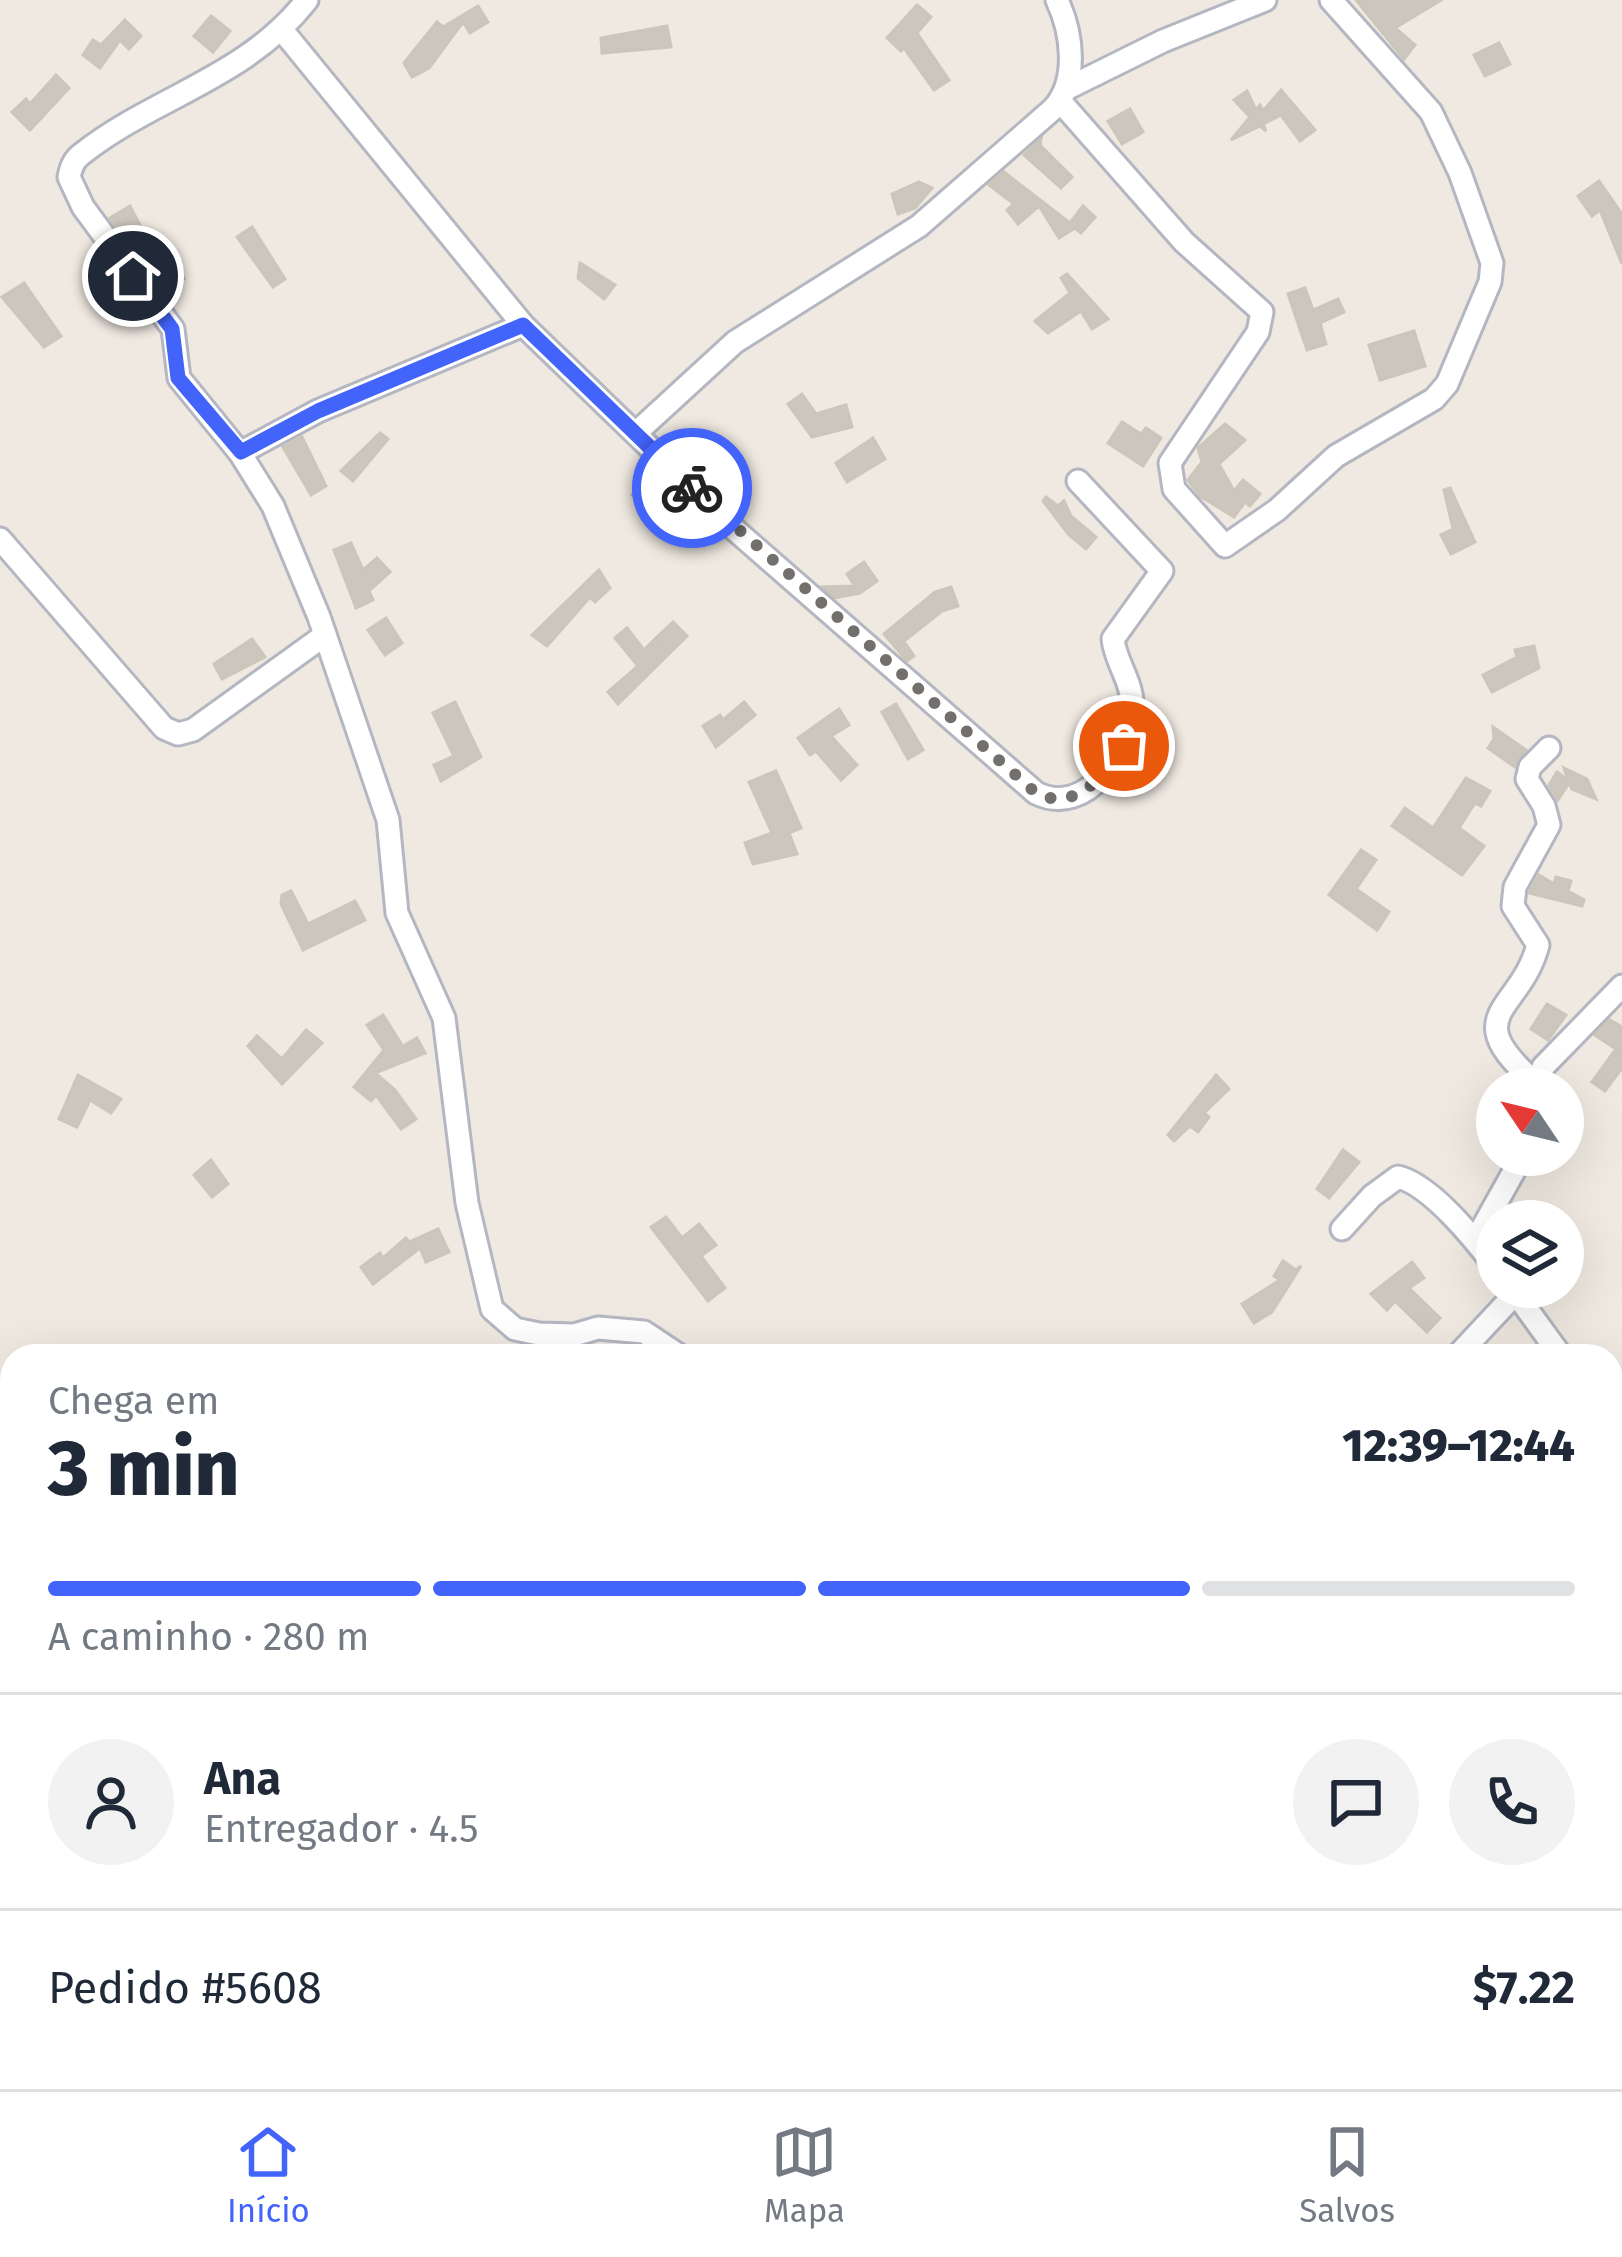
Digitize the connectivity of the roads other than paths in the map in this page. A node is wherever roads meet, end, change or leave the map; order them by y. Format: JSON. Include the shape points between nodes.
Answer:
{"nodes":[{"id":1,"x":307,"y":0,"type":"edge"},
{"id":2,"x":1057,"y":0,"type":"edge"},
{"id":3,"x":1331,"y":0,"type":"edge"},
{"id":4,"x":1261,"y":1,"type":"edge"},
{"id":5,"x":282,"y":30,"type":"junction"},
{"id":6,"x":1063,"y":95,"type":"junction"},
{"id":7,"x":523,"y":325,"type":"junction"},
{"id":8,"x":637,"y":432,"type":"junction"},
{"id":9,"x":241,"y":452,"type":"junction"},
{"id":10,"x":1078,"y":481,"type":"dead end"},
{"id":11,"x":0,"y":539,"type":"edge"},
{"id":12,"x":325,"y":635,"type":"junction"},
{"id":13,"x":1549,"y":748,"type":"dead end"},
{"id":14,"x":1622,"y":986,"type":"edge"},
{"id":15,"x":1520,"y":1068,"type":"edge"},
{"id":16,"x":1543,"y":1068,"type":"edge"},
{"id":17,"x":1511,"y":1176,"type":"edge"},
{"id":18,"x":1342,"y":1229,"type":"dead end"},
{"id":19,"x":1475,"y":1241,"type":"joint"},
{"id":20,"x":1498,"y":1308,"type":"edge"},
{"id":21,"x":1527,"y":1308,"type":"edge"},
{"id":22,"x":662,"y":1344,"type":"edge"},
{"id":23,"x":1467,"y":1344,"type":"edge"},
{"id":24,"x":1552,"y":1344,"type":"edge"}],
"edges":[{"from":1,"to":5,"type":"street"},
{"from":2,"to":6,"type":"street","via":[[1070,46]]},
{"from":3,"to":6,"type":"street","via":[[1431,112],[1492,263],[1490,282],[1434,399],[1336,455],[1226,546],[1174,489],[1170,463],[1258,332],[1262,312],[1184,242]]},
{"from":4,"to":6,"type":"street"},
{"from":5,"to":7,"type":"street"},
{"from":5,"to":9,"type":"street","via":[[82,154],[69,172],[83,207],[172,329],[178,378]]},
{"from":6,"to":8,"type":"street","via":[[919,226],[735,342]]},
{"from":7,"to":8,"type":"street"},
{"from":7,"to":9,"type":"street"},
{"from":8,"to":10,"type":"street","via":[[734,529],[1051,800],[1088,790],[1124,746],[1132,701],[1113,639],[1162,571]]},
{"from":9,"to":12,"type":"street","via":[[273,506]]},
{"from":11,"to":12,"type":"street","via":[[164,728],[178,734]]},
{"from":12,"to":22,"type":"street","via":[[388,820],[397,913],[444,1018],[467,1204],[492,1310],[515,1329],[539,1334],[598,1328],[644,1332]]},
{"from":13,"to":15,"type":"street","via":[[1527,779],[1549,825],[1513,906],[1538,945],[1496,1029],[1498,1044]]},
{"from":14,"to":16,"type":"street"},
{"from":17,"to":19,"type":"street"},
{"from":18,"to":19,"type":"street","via":[[1398,1177],[1413,1181]]},
{"from":20,"to":23,"type":"street"},
{"from":21,"to":24,"type":"street"}]}
